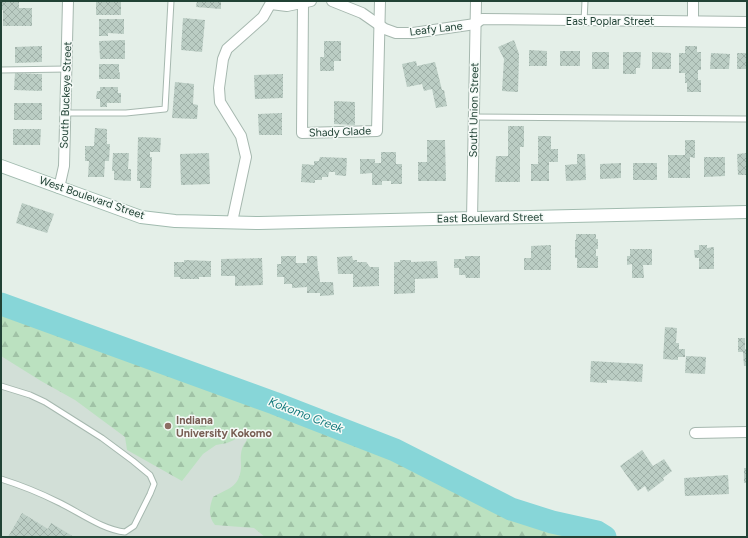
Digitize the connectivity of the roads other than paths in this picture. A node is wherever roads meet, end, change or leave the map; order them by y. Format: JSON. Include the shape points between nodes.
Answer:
{"nodes":[{"id":1,"x":68,"y":1,"type":"edge"},
{"id":2,"x":171,"y":1,"type":"edge"},
{"id":3,"x":332,"y":1,"type":"edge"},
{"id":4,"x":380,"y":1,"type":"edge"},
{"id":5,"x":476,"y":1,"type":"edge"},
{"id":6,"x":585,"y":1,"type":"edge"},
{"id":7,"x":693,"y":1,"type":"edge"},
{"id":8,"x":272,"y":2,"type":"edge"},
{"id":9,"x":307,"y":2,"type":"edge"},
{"id":10,"x":584,"y":21,"type":"junction"},
{"id":11,"x":693,"y":21,"type":"junction"},
{"id":12,"x":747,"y":22,"type":"edge"},
{"id":13,"x":475,"y":24,"type":"junction"},
{"id":14,"x":379,"y":25,"type":"junction"},
{"id":15,"x":67,"y":69,"type":"junction"},
{"id":16,"x":1,"y":70,"type":"edge"},
{"id":17,"x":66,"y":113,"type":"junction"},
{"id":18,"x":474,"y":117,"type":"junction"},
{"id":19,"x":747,"y":119,"type":"edge"},
{"id":20,"x":1,"y":166,"type":"edge"},
{"id":21,"x":59,"y":188,"type":"junction"},
{"id":22,"x":747,"y":212,"type":"edge"},
{"id":23,"x":472,"y":218,"type":"junction"},
{"id":24,"x":232,"y":222,"type":"junction"},
{"id":25,"x":1,"y":386,"type":"edge"},
{"id":26,"x":747,"y":432,"type":"edge"},
{"id":27,"x":695,"y":433,"type":"dead end"},
{"id":28,"x":1,"y":479,"type":"edge"}],
"edges":[{"from":1,"to":15,"type":"street","name":"South Buckeye Street"},
{"from":2,"to":17,"type":"lane","via":[[165,109],[126,113]]},
{"from":3,"to":14,"type":"street","name":"Leafy Lane","via":[[362,14]]},
{"from":4,"to":14,"type":"street","name":"Shady Glade"},
{"from":5,"to":13,"type":"street","name":"South Union Street"},
{"from":6,"to":10,"type":"lane"},
{"from":7,"to":11,"type":"street"},
{"from":8,"to":9,"type":"street","via":[[288,6]]},
{"from":8,"to":24,"type":"street","via":[[263,17],[227,49],[223,59],[220,102],[241,136],[246,157]]},
{"from":9,"to":14,"type":"street","name":"Shady Glade","via":[[302,133],[377,131]]},
{"from":10,"to":11,"type":"street","name":"East Poplar Street"},
{"from":10,"to":13,"type":"street","name":"East Poplar Street","via":[[482,19]]},
{"from":11,"to":12,"type":"street","name":"East Poplar Street"},
{"from":13,"to":14,"type":"street","name":"Leafy Lane","via":[[413,33],[396,33]]},
{"from":13,"to":18,"type":"street","name":"South Union Street"},
{"from":15,"to":16,"type":"lane"},
{"from":15,"to":17,"type":"street","name":"South Buckeye Street"},
{"from":17,"to":21,"type":"street","name":"South Buckeye Street","via":[[64,166]]},
{"from":18,"to":19,"type":"lane"},
{"from":18,"to":23,"type":"street","name":"South Union Street"},
{"from":20,"to":21,"type":"main road","name":"West Boulevard Street"},
{"from":21,"to":24,"type":"main road","name":"West Boulevard Street","via":[[141,217],[175,221]]},
{"from":22,"to":23,"type":"main road","name":"East Boulevard Street"},
{"from":23,"to":24,"type":"main road","name":"East Boulevard Street"},
{"from":25,"to":28,"type":"lane","via":[[44,402],[102,438],[150,475],[154,484],[134,526],[125,532],[114,531],[56,501]]},
{"from":26,"to":27,"type":"street"}]}
